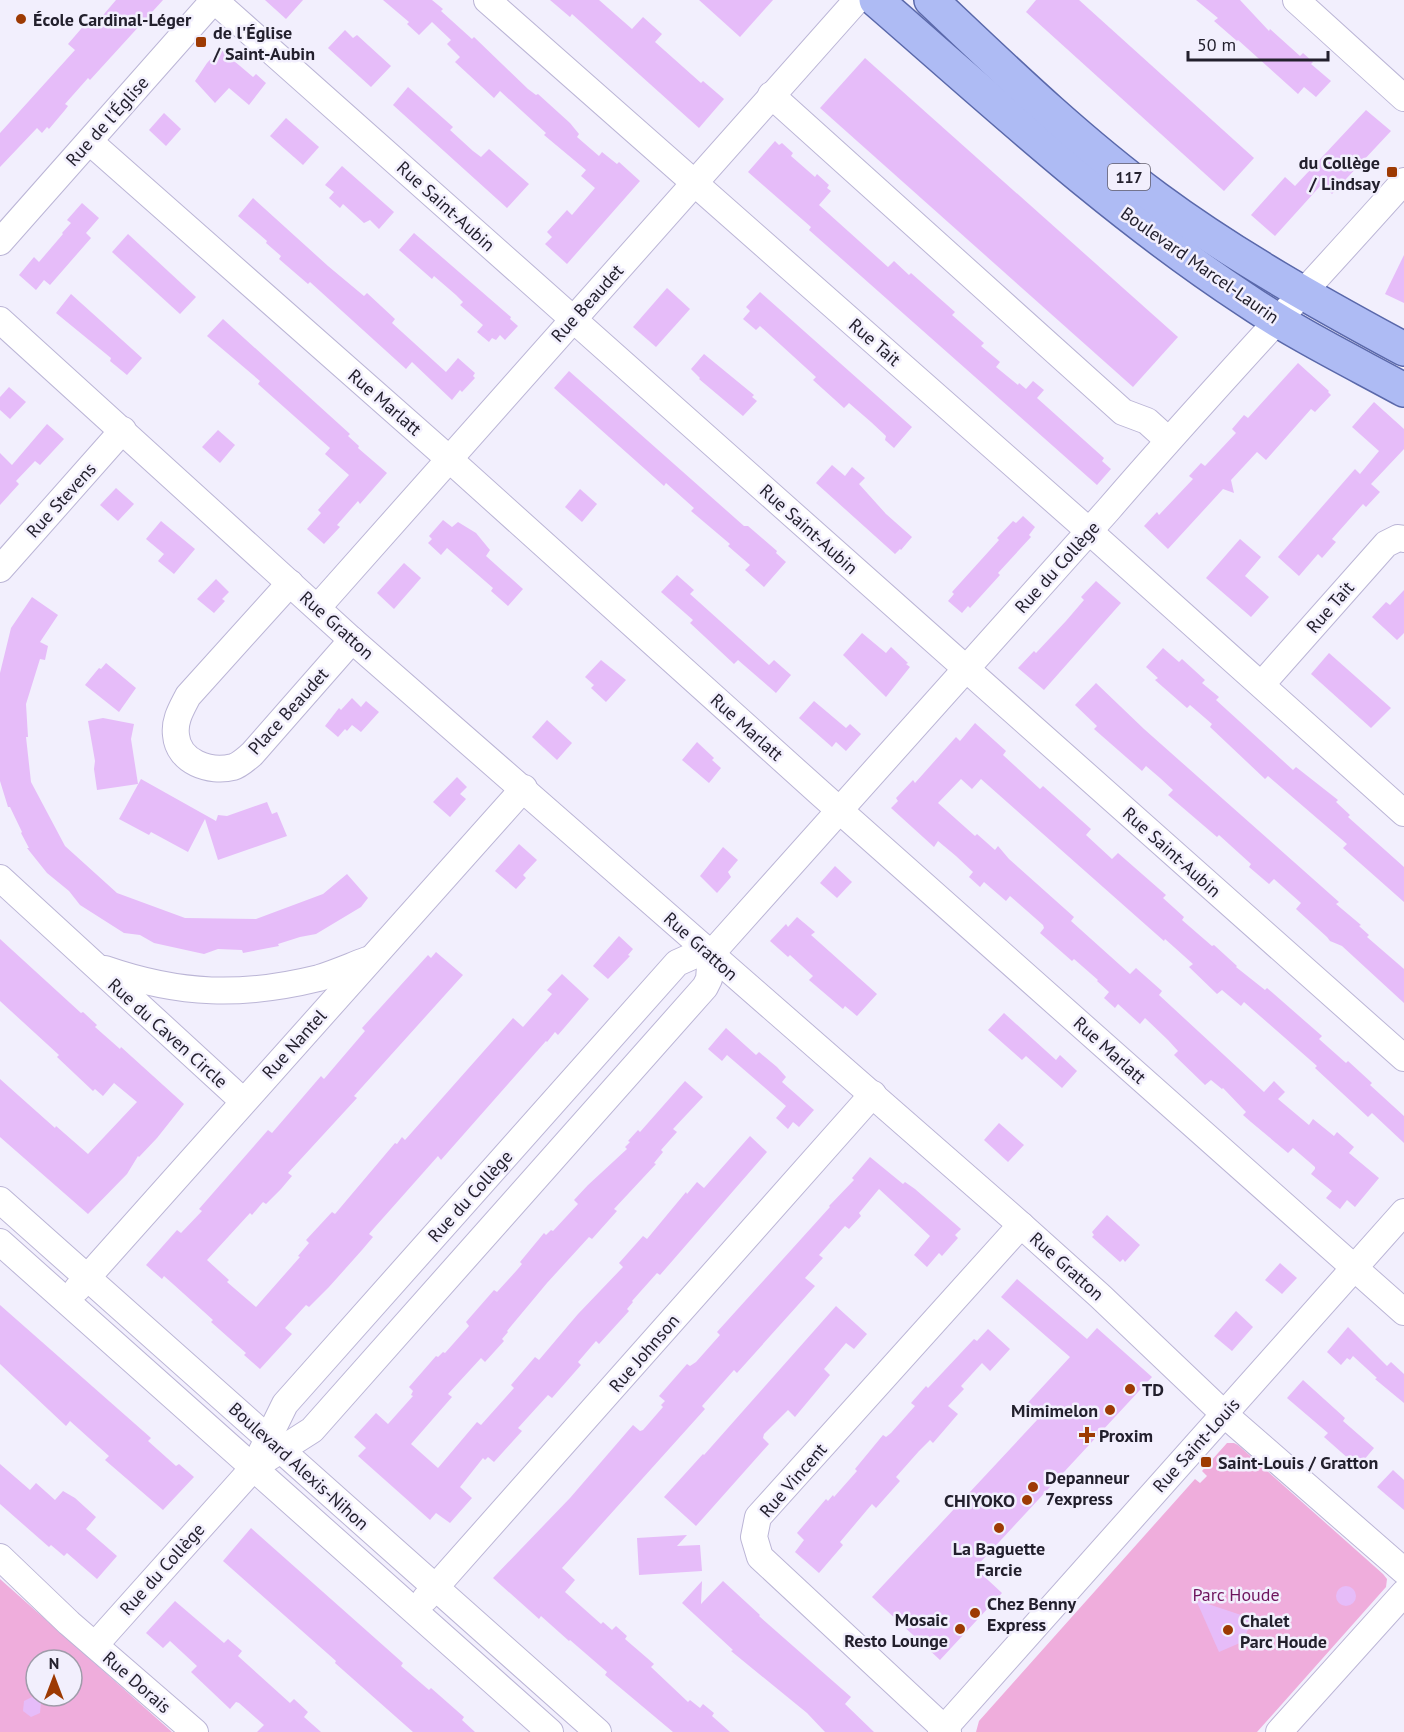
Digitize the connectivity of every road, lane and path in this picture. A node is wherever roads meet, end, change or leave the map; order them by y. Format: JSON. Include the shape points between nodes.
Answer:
{"nodes":[{"id":1,"x":214,"y":0,"type":"edge"},
{"id":2,"x":487,"y":0,"type":"edge"},
{"id":3,"x":857,"y":0,"type":"edge"},
{"id":4,"x":876,"y":0,"type":"edge"},
{"id":5,"x":931,"y":0,"type":"edge"},
{"id":6,"x":1296,"y":0,"type":"edge"},
{"id":7,"x":771,"y":95,"type":"junction"},
{"id":8,"x":1404,"y":98,"type":"edge"},
{"id":9,"x":90,"y":142,"type":"junction"},
{"id":10,"x":1404,"y":181,"type":"edge"},
{"id":11,"x":693,"y":183,"type":"junction"},
{"id":12,"x":0,"y":242,"type":"edge"},
{"id":13,"x":1304,"y":293,"type":"junction"},
{"id":14,"x":573,"y":319,"type":"junction"},
{"id":15,"x":0,"y":320,"type":"edge"},
{"id":16,"x":1278,"y":320,"type":"junction"},
{"id":17,"x":1404,"y":349,"type":"edge"},
{"id":18,"x":1404,"y":390,"type":"edge"},
{"id":19,"x":123,"y":430,"type":"junction"},
{"id":20,"x":1168,"y":440,"type":"junction"},
{"id":21,"x":448,"y":458,"type":"junction"},
{"id":22,"x":1089,"y":531,"type":"junction"},
{"id":23,"x":1404,"y":539,"type":"edge"},
{"id":24,"x":0,"y":569,"type":"edge"},
{"id":25,"x":290,"y":583,"type":"junction"},
{"id":26,"x":318,"y":608,"type":"junction"},
{"id":27,"x":352,"y":640,"type":"junction"},
{"id":28,"x":966,"y":668,"type":"junction"},
{"id":29,"x":1262,"y":684,"type":"junction"},
{"id":30,"x":524,"y":788,"type":"junction"},
{"id":31,"x":839,"y":809,"type":"junction"},
{"id":32,"x":1404,"y":813,"type":"edge"},
{"id":33,"x":1,"y":878,"type":"edge"},
{"id":34,"x":711,"y":954,"type":"junction"},
{"id":35,"x":370,"y":959,"type":"junction"},
{"id":36,"x":93,"y":965,"type":"junction"},
{"id":37,"x":1404,"y":1058,"type":"edge"},
{"id":38,"x":873,"y":1094,"type":"junction"},
{"id":39,"x":243,"y":1101,"type":"junction"},
{"id":40,"x":0,"y":1200,"type":"edge"},
{"id":41,"x":1404,"y":1212,"type":"edge"},
{"id":42,"x":1021,"y":1225,"type":"junction"},
{"id":43,"x":0,"y":1242,"type":"edge"},
{"id":44,"x":1354,"y":1268,"type":"junction"},
{"id":45,"x":87,"y":1278,"type":"junction"},
{"id":46,"x":66,"y":1300,"type":"junction"},
{"id":47,"x":1404,"y":1312,"type":"edge"},
{"id":48,"x":1224,"y":1414,"type":"junction"},
{"id":49,"x":274,"y":1445,"type":"junction"},
{"id":50,"x":254,"y":1467,"type":"junction"},
{"id":51,"x":0,"y":1557,"type":"edge"},
{"id":52,"x":1404,"y":1571,"type":"edge"},
{"id":53,"x":436,"y":1587,"type":"junction"},
{"id":54,"x":1404,"y":1593,"type":"edge"},
{"id":55,"x":414,"y":1610,"type":"junction"},
{"id":56,"x":95,"y":1645,"type":"junction"},
{"id":57,"x":944,"y":1731,"type":"edge"},
{"id":58,"x":195,"y":1732,"type":"edge"},
{"id":59,"x":550,"y":1732,"type":"edge"},
{"id":60,"x":598,"y":1732,"type":"edge"},
{"id":61,"x":1279,"y":1732,"type":"edge"}],
"edges":[{"from":1,"to":9,"type":"street","name":"Rue de l'Église"},
{"from":1,"to":14,"type":"street","name":"Rue Saint-Aubin"},
{"from":2,"to":11,"type":"street","name":"Rue Tait"},
{"from":3,"to":7,"type":"street","name":"Rue Beaudet"},
{"from":4,"to":16,"type":"main road","name":"Boulevard Marcel-Laurin","number":"117","via":[[1098,192],[1180,255]]},
{"from":5,"to":13,"type":"main road","name":"Boulevard Marcel-Laurin","number":"117","via":[[1049,111],[1122,172],[1185,219]]},
{"from":6,"to":8,"type":"street"},
{"from":7,"to":11,"type":"street","name":"Rue Beaudet"},
{"from":7,"to":20,"type":"street","via":[[1123,412],[1147,422]]},
{"from":9,"to":12,"type":"street","name":"Rue de l'Église"},
{"from":9,"to":21,"type":"street","name":"Rue Marlatt"},
{"from":10,"to":13,"type":"street","name":"Rue du Collège"},
{"from":11,"to":14,"type":"street","name":"Rue Beaudet"},
{"from":11,"to":22,"type":"street","name":"Rue Tait"},
{"from":13,"to":16,"type":"street","name":"Rue du Collège"},
{"from":13,"to":17,"type":"main road","name":"Boulevard Marcel-Laurin","number":"117"},
{"from":14,"to":21,"type":"street","name":"Rue Beaudet"},
{"from":14,"to":28,"type":"street","name":"Rue Saint-Aubin"},
{"from":15,"to":19,"type":"street","name":"Rue Gratton"},
{"from":16,"to":18,"type":"main road","name":"Boulevard Marcel-Laurin","number":"117"},
{"from":16,"to":20,"type":"street","name":"Rue du Collège"},
{"from":19,"to":24,"type":"street","name":"Rue Stevens"},
{"from":19,"to":25,"type":"street","name":"Rue Gratton"},
{"from":20,"to":22,"type":"street","name":"Rue du Collège"},
{"from":21,"to":26,"type":"street","name":"Rue Beaudet"},
{"from":21,"to":31,"type":"street","name":"Rue Marlatt"},
{"from":22,"to":28,"type":"street","name":"Rue du Collège"},
{"from":22,"to":29,"type":"street","name":"Rue Tait"},
{"from":23,"to":29,"type":"street","name":"Rue Tait","via":[[1386,544]]},
{"from":25,"to":26,"type":"street","name":"Rue Gratton"},
{"from":25,"to":27,"type":"street","name":"Place Beaudet","via":[[188,696],[178,716],[176,736],[181,751],[196,764],[214,769],[235,766],[252,754]]},
{"from":26,"to":27,"type":"street","name":"Rue Gratton"},
{"from":27,"to":30,"type":"street","name":"Rue Gratton"},
{"from":28,"to":31,"type":"street","name":"Rue du Collège"},
{"from":28,"to":37,"type":"street","name":"Rue Saint-Aubin"},
{"from":29,"to":32,"type":"street","name":"Rue Tait"},
{"from":30,"to":34,"type":"street","name":"Rue Gratton"},
{"from":30,"to":35,"type":"street","name":"Rue Nantel"},
{"from":31,"to":34,"type":"street","name":"Rue du Collège"},
{"from":31,"to":44,"type":"street","name":"Rue Marlatt"},
{"from":33,"to":36,"type":"street","name":"Rue du Caven Circle"},
{"from":34,"to":38,"type":"street","name":"Rue Gratton"},
{"from":34,"to":49,"type":"street","name":"Rue du Collège","via":[[705,987],[312,1430]]},
{"from":34,"to":49,"type":"street","name":"Rue du Collège","via":[[695,955],[677,963],[285,1404]]},
{"from":35,"to":36,"type":"street","name":"Rue du Caven Circle","via":[[321,977],[229,992],[138,980]]},
{"from":35,"to":39,"type":"street","name":"Rue Nantel"},
{"from":36,"to":39,"type":"street","name":"Rue du Caven Circle"},
{"from":38,"to":42,"type":"street","name":"Rue Gratton"},
{"from":38,"to":53,"type":"street","name":"Rue Johnson"},
{"from":39,"to":45,"type":"street","name":"Rue Nantel"},
{"from":40,"to":45,"type":"street","name":"Boulevard Alexis-Nihon"},
{"from":41,"to":44,"type":"street","name":"Rue Saint-Louis"},
{"from":42,"to":48,"type":"street","name":"Rue Gratton"},
{"from":42,"to":57,"type":"street","name":"Rue Vincent","via":[[758,1517],[754,1537],[760,1557]]},
{"from":43,"to":46,"type":"street","name":"Boulevard Alexis-Nihon"},
{"from":44,"to":47,"type":"street","name":"Rue Marlatt"},
{"from":44,"to":48,"type":"street","name":"Rue Saint-Louis"},
{"from":45,"to":46,"type":"street","name":"Rue Nantel"},
{"from":45,"to":49,"type":"street","name":"Boulevard Alexis-Nihon"},
{"from":46,"to":50,"type":"street","name":"Boulevard Alexis-Nihon"},
{"from":48,"to":52,"type":"street","name":"Rue Gratton"},
{"from":48,"to":57,"type":"street","name":"Rue Saint-Louis"},
{"from":49,"to":50,"type":"street","name":"Rue du Collège"},
{"from":49,"to":53,"type":"street","name":"Boulevard Alexis-Nihon"},
{"from":50,"to":55,"type":"street","name":"Boulevard Alexis-Nihon"},
{"from":50,"to":56,"type":"street","name":"Rue du Collège"},
{"from":51,"to":56,"type":"street","name":"Rue Dorais"},
{"from":53,"to":55,"type":"street","name":"Rue Johnson"},
{"from":53,"to":60,"type":"street","name":"Boulevard Alexis-Nihon"},
{"from":54,"to":61,"type":"street"},
{"from":55,"to":59,"type":"street","name":"Boulevard Alexis-Nihon"},
{"from":56,"to":58,"type":"street","name":"Rue Dorais"}]}
